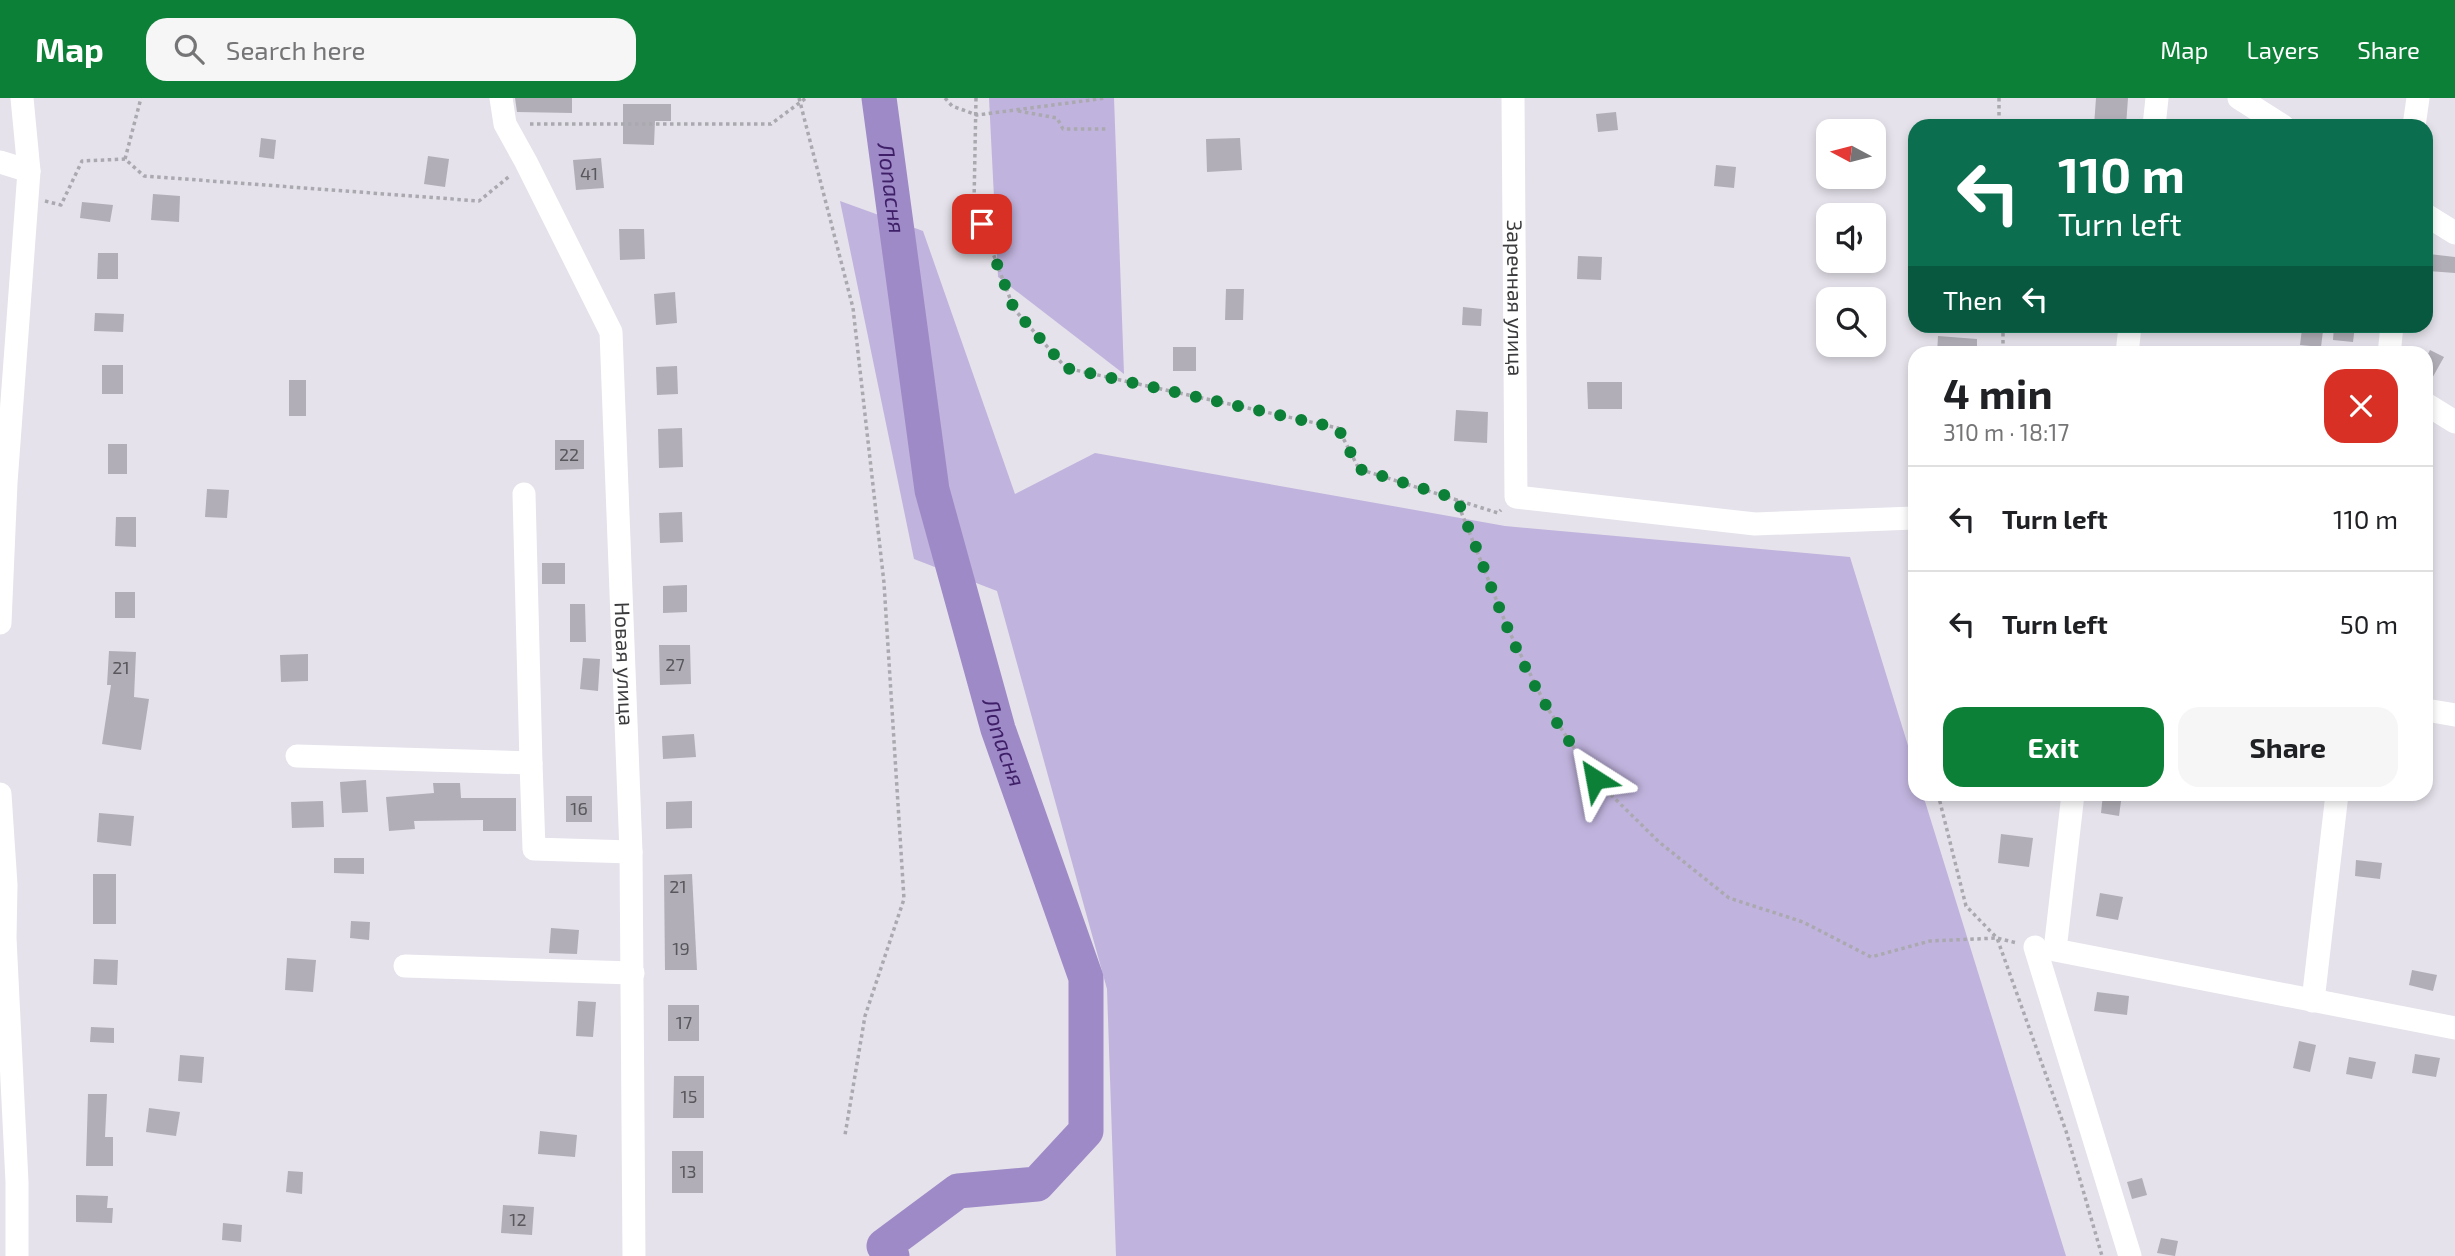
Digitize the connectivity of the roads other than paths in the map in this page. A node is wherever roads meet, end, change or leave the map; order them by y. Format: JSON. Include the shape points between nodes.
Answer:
{"nodes":[{"id":1,"x":22,"y":98,"type":"edge"},
{"id":2,"x":501,"y":98,"type":"edge"},
{"id":3,"x":1513,"y":98,"type":"edge"},
{"id":4,"x":2157,"y":98,"type":"edge"},
{"id":5,"x":2239,"y":98,"type":"edge"},
{"id":6,"x":2418,"y":98,"type":"edge"},
{"id":7,"x":2155,"y":119,"type":"edge"},
{"id":8,"x":2272,"y":119,"type":"edge"},
{"id":9,"x":2415,"y":119,"type":"edge"},
{"id":10,"x":0,"y":162,"type":"edge"},
{"id":11,"x":29,"y":171,"type":"junction"},
{"id":12,"x":2433,"y":219,"type":"edge"},
{"id":13,"x":2455,"y":233,"type":"edge"},
{"id":14,"x":2433,"y":408,"type":"edge"},
{"id":15,"x":2455,"y":422,"type":"edge"},
{"id":16,"x":524,"y":494,"type":"dead end"},
{"id":17,"x":1908,"y":519,"type":"edge"},
{"id":18,"x":0,"y":623,"type":"edge"},
{"id":19,"x":2433,"y":711,"type":"edge"},
{"id":20,"x":2455,"y":715,"type":"edge"},
{"id":21,"x":297,"y":756,"type":"dead end"},
{"id":22,"x":531,"y":763,"type":"junction"},
{"id":23,"x":0,"y":794,"type":"edge"},
{"id":24,"x":2073,"y":801,"type":"edge"},
{"id":25,"x":2336,"y":801,"type":"edge"},
{"id":26,"x":631,"y":852,"type":"junction"},
{"id":27,"x":2,"y":939,"type":"edge"},
{"id":28,"x":2045,"y":948,"type":"junction"},
{"id":29,"x":405,"y":966,"type":"dead end"},
{"id":30,"x":632,"y":973,"type":"junction"},
{"id":31,"x":2313,"y":1001,"type":"junction"},
{"id":32,"x":2455,"y":1028,"type":"edge"},
{"id":33,"x":17,"y":1256,"type":"edge"},
{"id":34,"x":634,"y":1256,"type":"edge"},
{"id":35,"x":2130,"y":1256,"type":"edge"}],
"edges":[{"from":1,"to":11,"type":"street"},
{"from":2,"to":26,"type":"street","name":"Новая улица","via":[[505,124],[611,332]]},
{"from":3,"to":17,"type":"street","name":"Заречная улица","via":[[1516,497],[1755,524]]},
{"from":4,"to":7,"type":"street"},
{"from":5,"to":8,"type":"street"},
{"from":6,"to":9,"type":"street"},
{"from":10,"to":11,"type":"street"},
{"from":11,"to":18,"type":"street"},
{"from":12,"to":13,"type":"street"},
{"from":14,"to":15,"type":"street"},
{"from":16,"to":22,"type":"street"},
{"from":19,"to":20,"type":"street"},
{"from":21,"to":22,"type":"street"},
{"from":22,"to":26,"type":"street","via":[[534,849]]},
{"from":23,"to":27,"type":"street","via":[[6,885]]},
{"from":24,"to":28,"type":"street"},
{"from":25,"to":31,"type":"street"},
{"from":26,"to":30,"type":"street","name":"Новая улица"},
{"from":27,"to":33,"type":"street"},
{"from":28,"to":31,"type":"street"},
{"from":28,"to":35,"type":"street"},
{"from":29,"to":30,"type":"street"},
{"from":30,"to":34,"type":"street","name":"Новая улица"},
{"from":31,"to":32,"type":"street"}]}
